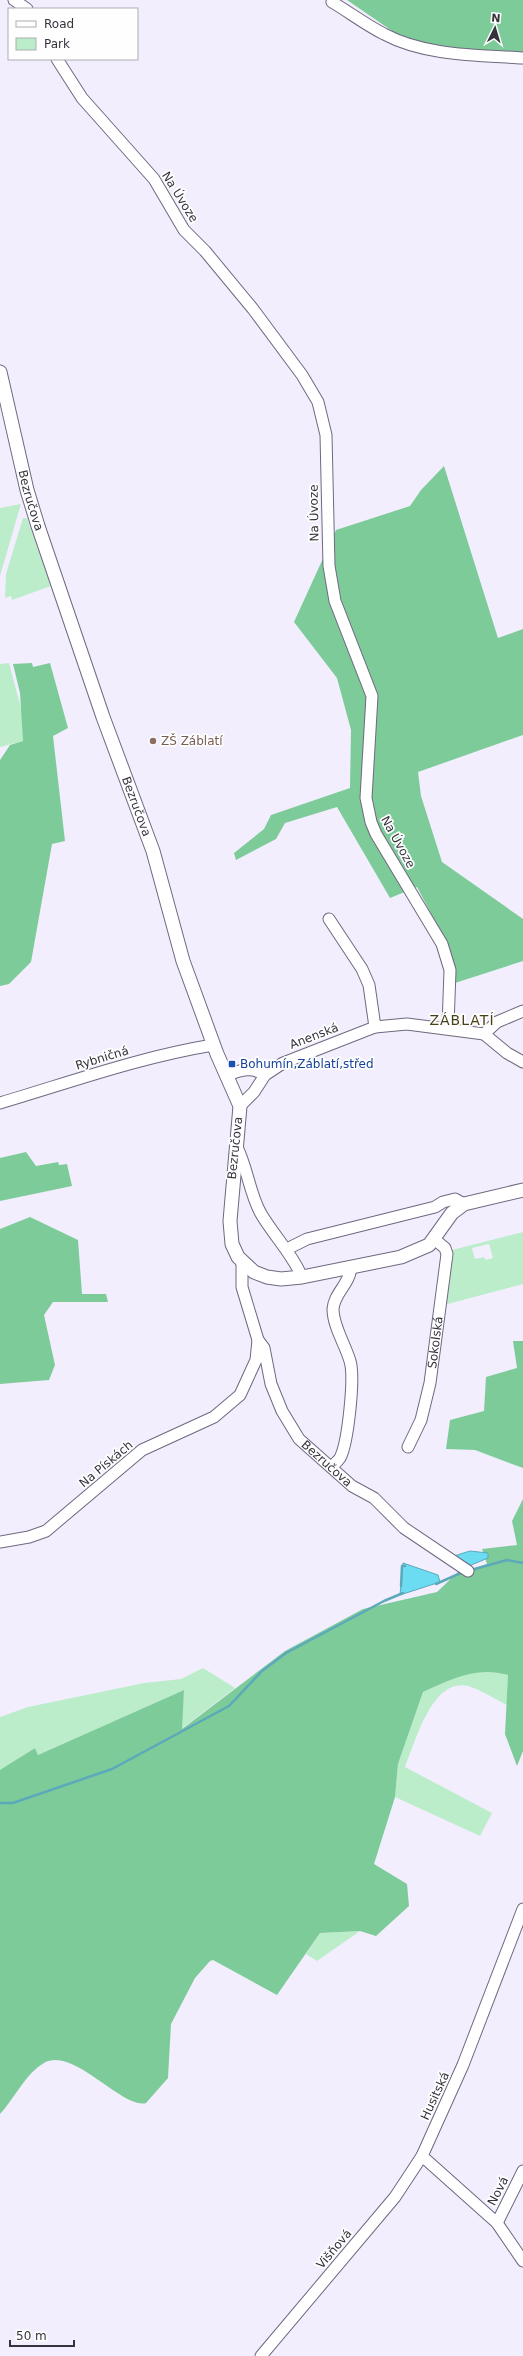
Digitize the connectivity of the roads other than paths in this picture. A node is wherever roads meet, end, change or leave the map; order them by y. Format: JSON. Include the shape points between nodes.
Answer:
{"nodes":[{"id":1,"x":14,"y":0,"type":"edge"},
{"id":2,"x":332,"y":2,"type":"dead end"},
{"id":3,"x":26,"y":8,"type":"edge"},
{"id":4,"x":523,"y":58,"type":"edge"},
{"id":5,"x":59,"y":60,"type":"edge"},
{"id":6,"x":0,"y":372,"type":"edge"},
{"id":7,"x":329,"y":920,"type":"dead end"},
{"id":8,"x":523,"y":1011,"type":"edge"},
{"id":9,"x":375,"y":1027,"type":"junction"},
{"id":10,"x":448,"y":1027,"type":"junction"},
{"id":11,"x":484,"y":1034,"type":"junction"},
{"id":12,"x":213,"y":1045,"type":"junction"},
{"id":13,"x":523,"y":1062,"type":"edge"},
{"id":14,"x":227,"y":1075,"type":"junction"},
{"id":15,"x":265,"y":1075,"type":"junction"},
{"id":16,"x":0,"y":1103,"type":"edge"},
{"id":17,"x":240,"y":1106,"type":"junction"},
{"id":18,"x":236,"y":1145,"type":"junction"},
{"id":19,"x":523,"y":1190,"type":"edge"},
{"id":20,"x":464,"y":1204,"type":"junction"},
{"id":21,"x":434,"y":1239,"type":"junction"},
{"id":22,"x":287,"y":1248,"type":"junction"},
{"id":23,"x":242,"y":1262,"type":"junction"},
{"id":24,"x":351,"y":1267,"type":"junction"},
{"id":25,"x":302,"y":1278,"type":"junction"},
{"id":26,"x":258,"y":1340,"type":"junction"},
{"id":27,"x":408,"y":1447,"type":"dead end"},
{"id":28,"x":332,"y":1467,"type":"junction"},
{"id":29,"x":0,"y":1542,"type":"edge"},
{"id":30,"x":468,"y":1570,"type":"dead end"},
{"id":31,"x":523,"y":1909,"type":"edge"},
{"id":32,"x":422,"y":2156,"type":"junction"},
{"id":33,"x":523,"y":2171,"type":"edge"},
{"id":34,"x":497,"y":2222,"type":"junction"},
{"id":35,"x":523,"y":2261,"type":"edge"},
{"id":36,"x":261,"y":2356,"type":"edge"}],
"edges":[{"from":1,"to":3,"type":"street"},
{"from":2,"to":4,"type":"street","via":[[385,35],[412,44],[438,51]]},
{"from":5,"to":10,"type":"street","name":"Na Úvoze","via":[[82,98],[154,179],[184,230],[205,251],[253,309],[302,375],[318,402],[326,435],[329,566],[335,600],[372,696],[366,798],[368,810],[376,834],[442,944],[450,970]]},
{"from":6,"to":12,"type":"main road","name":"Bezručova","via":[[27,490],[38,526],[103,717],[151,844],[174,934]]},
{"from":7,"to":9,"type":"street","via":[[362,969],[369,985]]},
{"from":8,"to":11,"type":"street","via":[[497,1022]]},
{"from":9,"to":10,"type":"street","name":"Anenská","via":[[400,1023]]},
{"from":9,"to":15,"type":"street","name":"Anenská","via":[[293,1058]]},
{"from":10,"to":11,"type":"street","name":"Anenská"},
{"from":11,"to":13,"type":"street","via":[[507,1053]]},
{"from":12,"to":14,"type":"main road","name":"Bezručova"},
{"from":12,"to":16,"type":"street","name":"Rybničná","via":[[124,1064]]},
{"from":14,"to":15,"type":"street","via":[[252,1069]]},
{"from":14,"to":17,"type":"main road","name":"Bezručova"},
{"from":15,"to":17,"type":"street","name":"Anenská","via":[[254,1092]]},
{"from":17,"to":18,"type":"main road","name":"Bezručova"},
{"from":18,"to":22,"type":"street","via":[[243,1158],[260,1211]]},
{"from":18,"to":23,"type":"main road","name":"Bezručova","via":[[230,1221],[232,1244]]},
{"from":19,"to":20,"type":"main road"},
{"from":20,"to":21,"type":"main road","via":[[452,1213]]},
{"from":20,"to":22,"type":"street","via":[[455,1199],[435,1207],[307,1239]]},
{"from":21,"to":24,"type":"main road","via":[[425,1248],[409,1255]]},
{"from":21,"to":27,"type":"street","name":"Sokolská","via":[[446,1251],[444,1277],[430,1383],[421,1420]]},
{"from":22,"to":25,"type":"street"},
{"from":23,"to":25,"type":"main road","via":[[254,1272],[267,1277]]},
{"from":23,"to":26,"type":"street","name":"Bezručova","via":[[242,1286]]},
{"from":24,"to":25,"type":"main road"},
{"from":24,"to":28,"type":"street","via":[[350,1278],[333,1307],[334,1320],[351,1363],[353,1383],[344,1447],[340,1458]]},
{"from":26,"to":28,"type":"street","name":"Bezručova","via":[[264,1348],[271,1384],[282,1411],[299,1439]]},
{"from":26,"to":29,"type":"street","name":"Na Pískách","via":[[256,1360],[240,1395],[214,1417],[142,1450],[46,1530],[28,1537]]},
{"from":28,"to":30,"type":"street","name":"Bezručova","via":[[352,1486],[374,1498],[404,1528]]},
{"from":31,"to":32,"type":"street","name":"Husitská","via":[[463,2065]]},
{"from":32,"to":34,"type":"street"},
{"from":32,"to":36,"type":"street","name":"Višňová","via":[[395,2197]]},
{"from":33,"to":34,"type":"street","name":"Nová"},
{"from":34,"to":35,"type":"street"}]}
